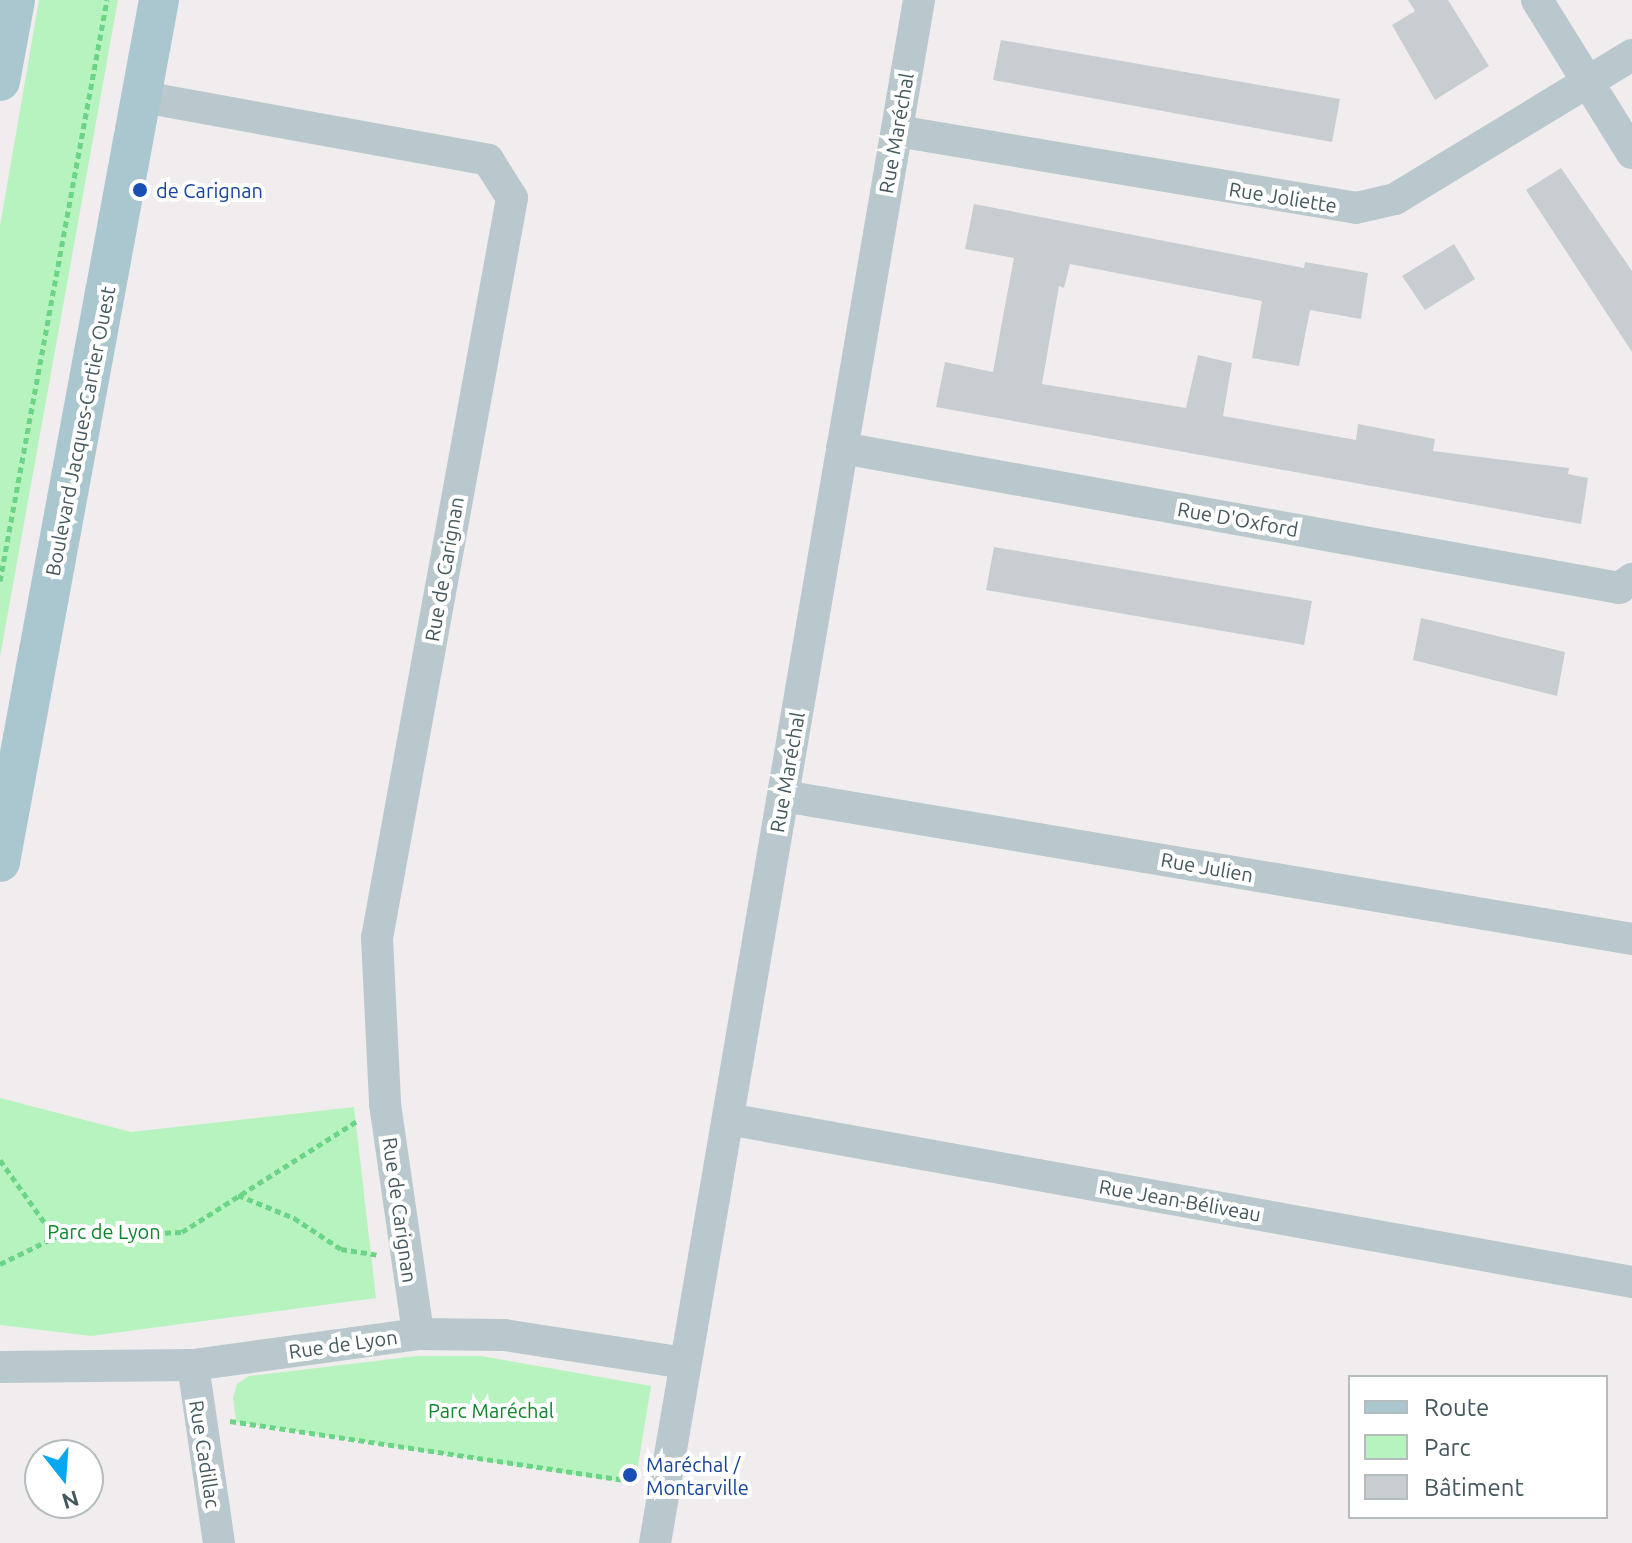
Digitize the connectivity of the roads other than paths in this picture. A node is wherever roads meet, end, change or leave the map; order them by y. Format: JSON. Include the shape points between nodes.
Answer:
{"nodes":[{"id":1,"x":15,"y":0,"type":"edge"},
{"id":2,"x":159,"y":0,"type":"edge"},
{"id":3,"x":919,"y":0,"type":"edge"},
{"id":4,"x":1537,"y":0,"type":"edge"},
{"id":5,"x":1632,"y":55,"type":"edge"},
{"id":6,"x":0,"y":81,"type":"edge"},
{"id":7,"x":1588,"y":83,"type":"junction"},
{"id":8,"x":143,"y":97,"type":"junction"},
{"id":9,"x":897,"y":131,"type":"junction"},
{"id":10,"x":1632,"y":153,"type":"edge"},
{"id":11,"x":842,"y":448,"type":"junction"},
{"id":12,"x":1632,"y":579,"type":"edge"},
{"id":13,"x":783,"y":796,"type":"junction"},
{"id":14,"x":0,"y":862,"type":"edge"},
{"id":15,"x":1632,"y":939,"type":"edge"},
{"id":16,"x":728,"y":1119,"type":"junction"},
{"id":17,"x":1632,"y":1282,"type":"edge"},
{"id":18,"x":418,"y":1334,"type":"junction"},
{"id":19,"x":685,"y":1363,"type":"junction"},
{"id":20,"x":193,"y":1365,"type":"junction"},
{"id":21,"x":0,"y":1367,"type":"edge"},
{"id":22,"x":219,"y":1543,"type":"edge"},
{"id":23,"x":655,"y":1543,"type":"edge"}],
"edges":[{"from":1,"to":6,"type":"main road"},
{"from":2,"to":8,"type":"main road","name":"Boulevard Jacques-Cartier Ouest"},
{"from":3,"to":9,"type":"street","name":"Rue Maréchal"},
{"from":4,"to":7,"type":"street"},
{"from":5,"to":7,"type":"street","name":"Rue Joliette"},
{"from":7,"to":9,"type":"street","name":"Rue Joliette","via":[[1395,199],[1356,208]]},
{"from":7,"to":10,"type":"street"},
{"from":8,"to":14,"type":"main road","name":"Boulevard Jacques-Cartier Ouest"},
{"from":8,"to":18,"type":"street","name":"Rue de Carignan","via":[[488,160],[512,198],[377,938],[385,1104]]},
{"from":9,"to":11,"type":"street","name":"Rue Maréchal"},
{"from":11,"to":12,"type":"street","name":"Rue D'Oxford","via":[[1619,588]]},
{"from":11,"to":13,"type":"street","name":"Rue Maréchal"},
{"from":13,"to":15,"type":"street","name":"Rue Julien"},
{"from":13,"to":16,"type":"street","name":"Rue Maréchal"},
{"from":16,"to":17,"type":"street","name":"Rue Jean-Béliveau"},
{"from":16,"to":19,"type":"street","name":"Rue Maréchal"},
{"from":18,"to":19,"type":"street","name":"Rue de Lyon","via":[[504,1335]]},
{"from":18,"to":20,"type":"street","name":"Rue de Lyon"},
{"from":19,"to":23,"type":"street","name":"Rue Maréchal"},
{"from":20,"to":21,"type":"street","name":"Rue de Lyon"},
{"from":20,"to":22,"type":"street","name":"Rue Cadillac"}]}
